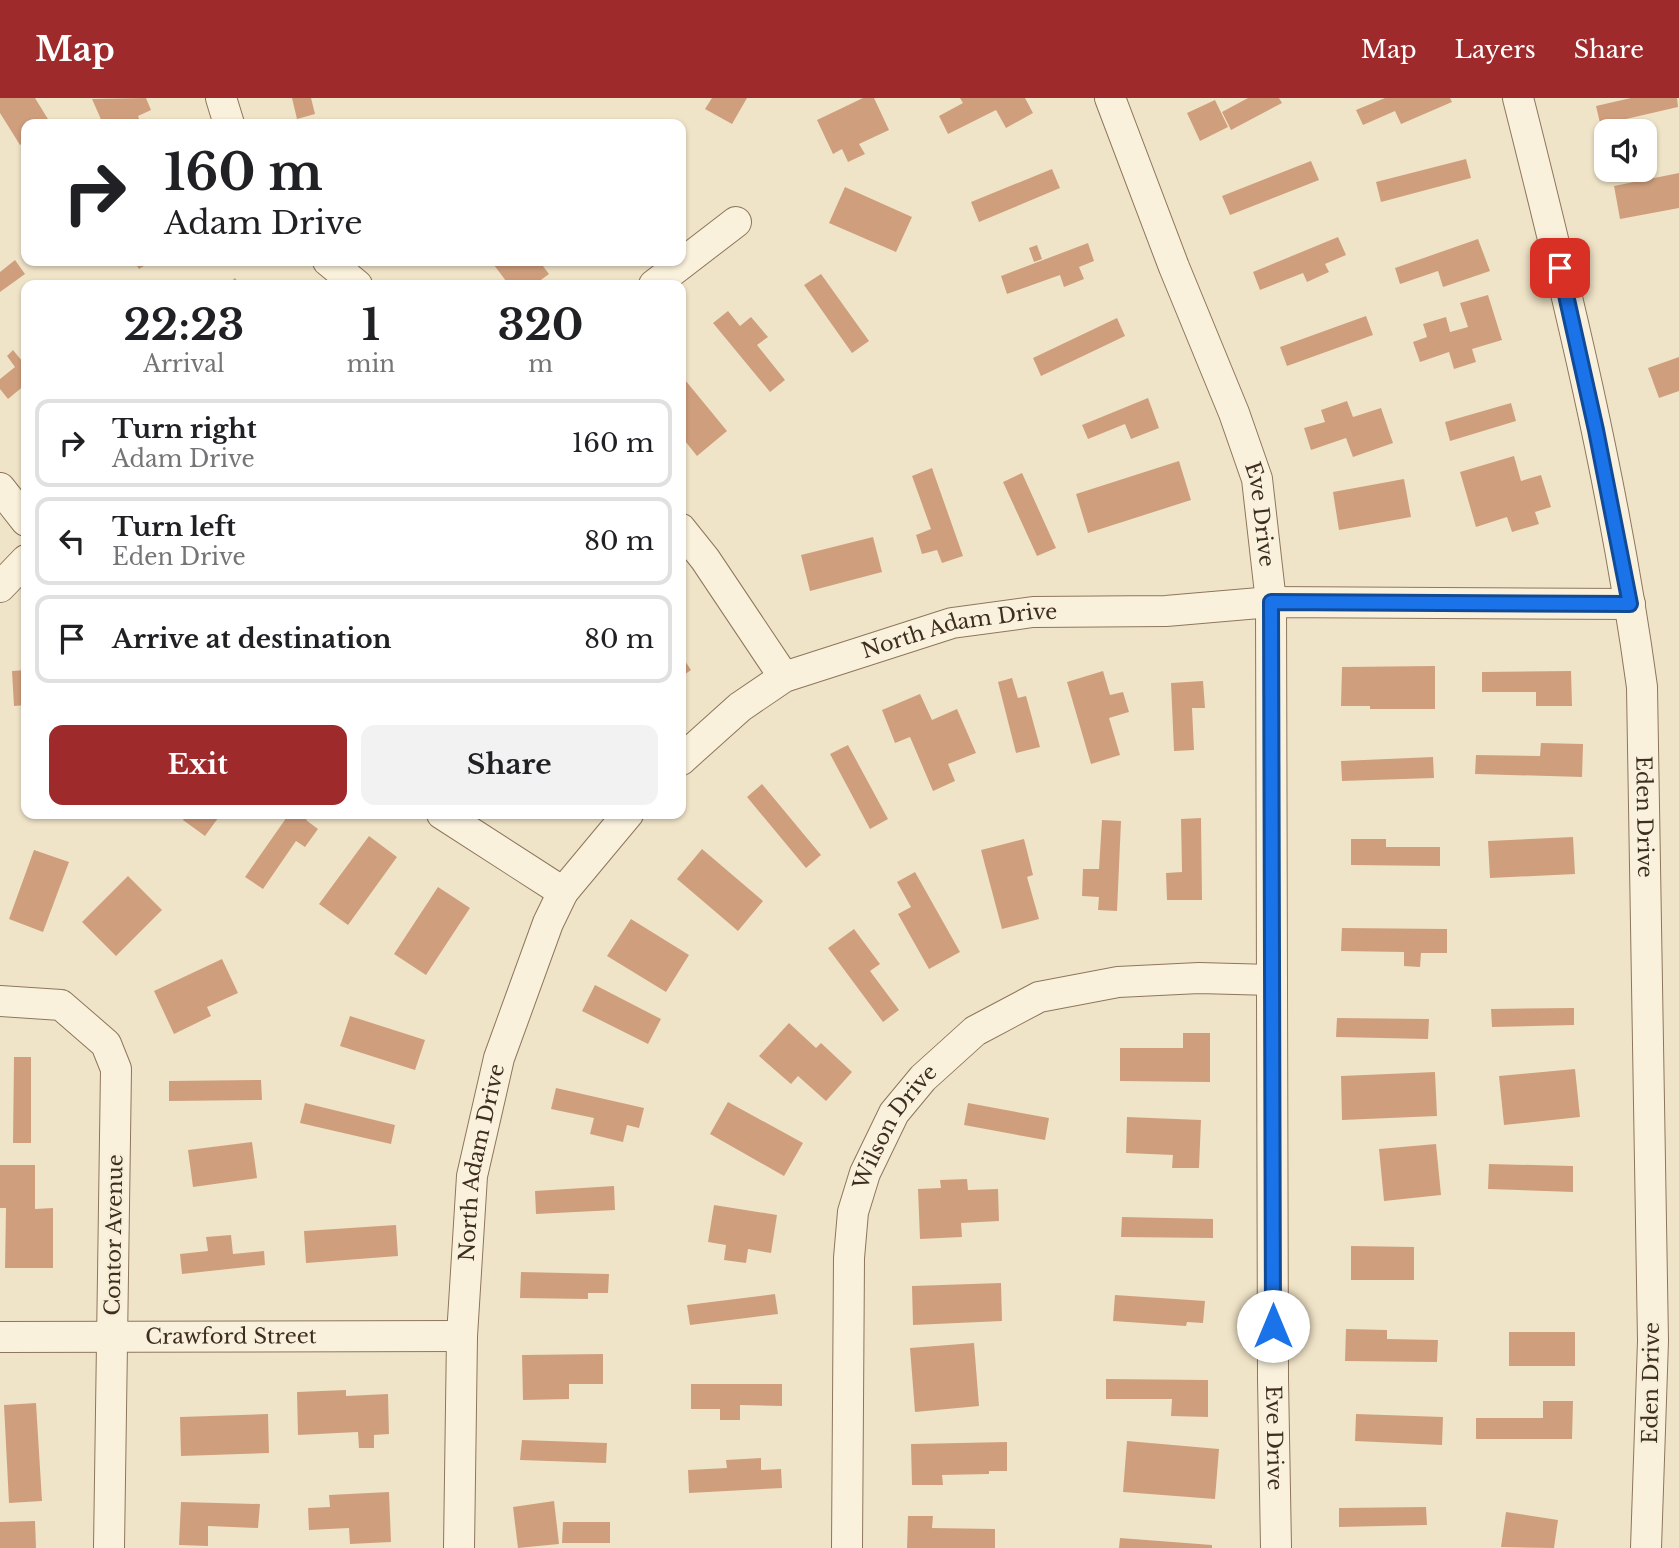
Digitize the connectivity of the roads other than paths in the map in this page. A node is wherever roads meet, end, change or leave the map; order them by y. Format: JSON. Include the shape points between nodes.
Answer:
{"nodes":[{"id":1,"x":220,"y":98,"type":"edge"},
{"id":2,"x":1110,"y":98,"type":"edge"},
{"id":3,"x":1518,"y":98,"type":"edge"},
{"id":4,"x":227,"y":119,"type":"edge"},
{"id":5,"x":736,"y":222,"type":"dead end"},
{"id":6,"x":686,"y":260,"type":"edge"},
{"id":7,"x":334,"y":266,"type":"edge"},
{"id":8,"x":679,"y":266,"type":"edge"},
{"id":9,"x":351,"y":280,"type":"edge"},
{"id":10,"x":661,"y":280,"type":"edge"},
{"id":11,"x":0,"y":488,"type":"edge"},
{"id":12,"x":21,"y":515,"type":"edge"},
{"id":13,"x":686,"y":535,"type":"edge"},
{"id":14,"x":21,"y":565,"type":"edge"},
{"id":15,"x":0,"y":587,"type":"edge"},
{"id":16,"x":1271,"y":602,"type":"junction"},
{"id":17,"x":1630,"y":604,"type":"junction"},
{"id":18,"x":784,"y":677,"type":"junction"},
{"id":19,"x":686,"y":756,"type":"edge"},
{"id":20,"x":450,"y":819,"type":"edge"},
{"id":21,"x":624,"y":819,"type":"edge"},
{"id":22,"x":563,"y":892,"type":"junction"},
{"id":23,"x":1272,"y":980,"type":"junction"},
{"id":24,"x":0,"y":1001,"type":"edge"},
{"id":25,"x":462,"y":1336,"type":"junction"},
{"id":26,"x":0,"y":1337,"type":"edge"},
{"id":27,"x":113,"y":1338,"type":"junction"},
{"id":28,"x":109,"y":1548,"type":"edge"},
{"id":29,"x":459,"y":1548,"type":"edge"},
{"id":30,"x":847,"y":1548,"type":"edge"},
{"id":31,"x":1276,"y":1548,"type":"edge"},
{"id":32,"x":1646,"y":1548,"type":"edge"}],
"edges":[{"from":1,"to":4,"type":"street"},
{"from":2,"to":16,"type":"street","name":"Eve Drive","via":[[1257,480]]},
{"from":3,"to":17,"type":"street","name":"Eden Drive","via":[[1587,390]]},
{"from":5,"to":6,"type":"street"},
{"from":7,"to":9,"type":"street"},
{"from":8,"to":10,"type":"street"},
{"from":11,"to":12,"type":"street"},
{"from":13,"to":18,"type":"street"},
{"from":14,"to":15,"type":"street"},
{"from":16,"to":17,"type":"street","name":"North Adam Drive"},
{"from":16,"to":18,"type":"street","name":"North Adam Drive","via":[[1167,611],[1033,612],[951,623]]},
{"from":16,"to":23,"type":"street","name":"Eve Drive"},
{"from":17,"to":32,"type":"street","name":"Eden Drive","via":[[1642,687],[1644,798],[1653,1341]]},
{"from":18,"to":19,"type":"street","name":"North Adam Drive","via":[[740,707]]},
{"from":20,"to":22,"type":"street"},
{"from":21,"to":22,"type":"street","name":"North Adam Drive"},
{"from":22,"to":25,"type":"street","name":"North Adam Drive","via":[[499,1058],[472,1176]]},
{"from":23,"to":30,"type":"street","name":"Wilson Drive","via":[[1118,982],[1040,997],[975,1031],[923,1078],[894,1112],[865,1173],[853,1212]]},
{"from":23,"to":31,"type":"street","name":"Eve Drive"},
{"from":24,"to":27,"type":"street","name":"Contor Avenue","via":[[61,1005],[106,1044],[116,1069]]},
{"from":25,"to":27,"type":"street","name":"Crawford Street"},
{"from":25,"to":29,"type":"street","name":"North Adam Drive"},
{"from":26,"to":27,"type":"street","name":"Crawford Street"},
{"from":27,"to":28,"type":"street","name":"Contor Avenue"}]}
